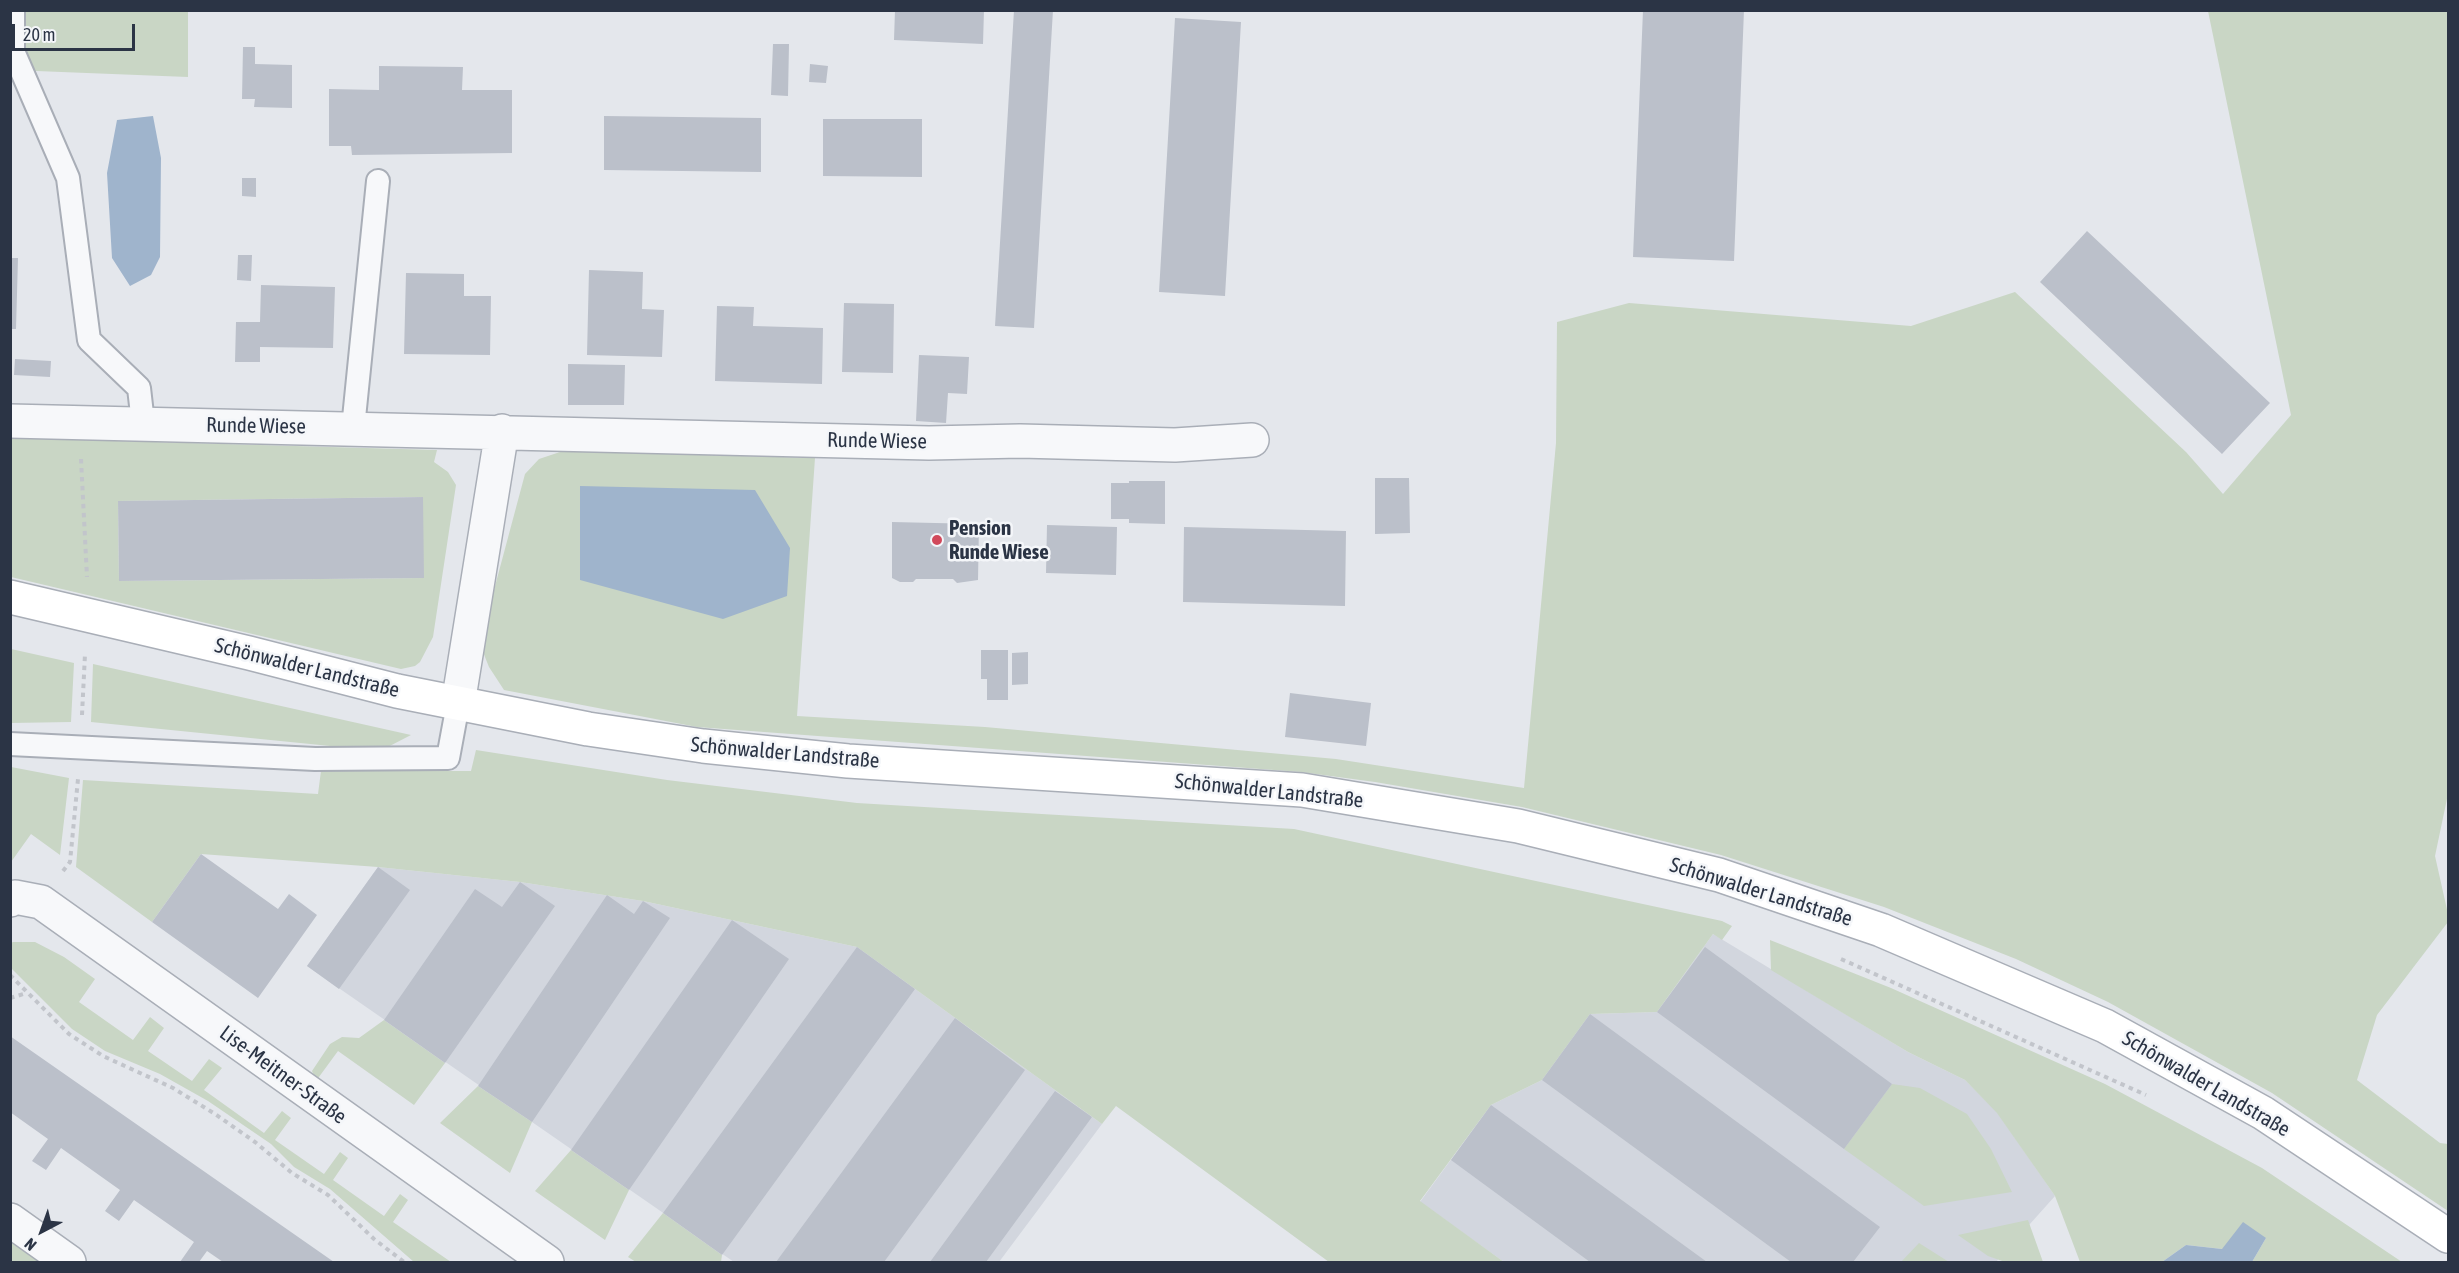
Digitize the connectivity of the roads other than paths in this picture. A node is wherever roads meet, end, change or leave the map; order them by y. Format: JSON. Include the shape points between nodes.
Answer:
{"nodes":[{"id":1,"x":13,"y":10,"type":"edge"},
{"id":2,"x":378,"y":181,"type":"dead end"},
{"id":3,"x":10,"y":421,"type":"edge"},
{"id":4,"x":143,"y":423,"type":"junction"},
{"id":5,"x":353,"y":428,"type":"junction"},
{"id":6,"x":502,"y":431,"type":"junction"},
{"id":7,"x":1252,"y":440,"type":"dead end"},
{"id":8,"x":10,"y":597,"type":"edge"},
{"id":9,"x":458,"y":704,"type":"junction"},
{"id":10,"x":10,"y":744,"type":"edge"},
{"id":11,"x":22,"y":900,"type":"edge"},
{"id":12,"x":10,"y":1220,"type":"edge"},
{"id":13,"x":2448,"y":1236,"type":"edge"},
{"id":14,"x":69,"y":1263,"type":"edge"},
{"id":15,"x":546,"y":1263,"type":"edge"}],
"edges":[{"from":1,"to":4,"type":"lane","via":[[14,51],[68,178],[88,340],[139,388]]},
{"from":2,"to":5,"type":"lane"},
{"from":3,"to":4,"type":"street","name":"Runde Wiese"},
{"from":4,"to":5,"type":"street","name":"Runde Wiese"},
{"from":5,"to":6,"type":"street","name":"Runde Wiese"},
{"from":6,"to":7,"type":"street","name":"Runde Wiese","via":[[929,443],[1175,445]]},
{"from":6,"to":9,"type":"street"},
{"from":8,"to":9,"type":"main road","name":"Schönwalder Landstraße"},
{"from":9,"to":10,"type":"lane","via":[[448,758],[315,759]]},
{"from":9,"to":13,"type":"main road","name":"Schönwalder Landstraße","via":[[703,747],[849,761],[1302,790],[1518,826],[1719,875],[1881,930],[2105,1026],[2263,1113]]},
{"from":11,"to":15,"type":"street","name":"Lise-Meitner-Straße"},
{"from":12,"to":14,"type":"street"}]}
